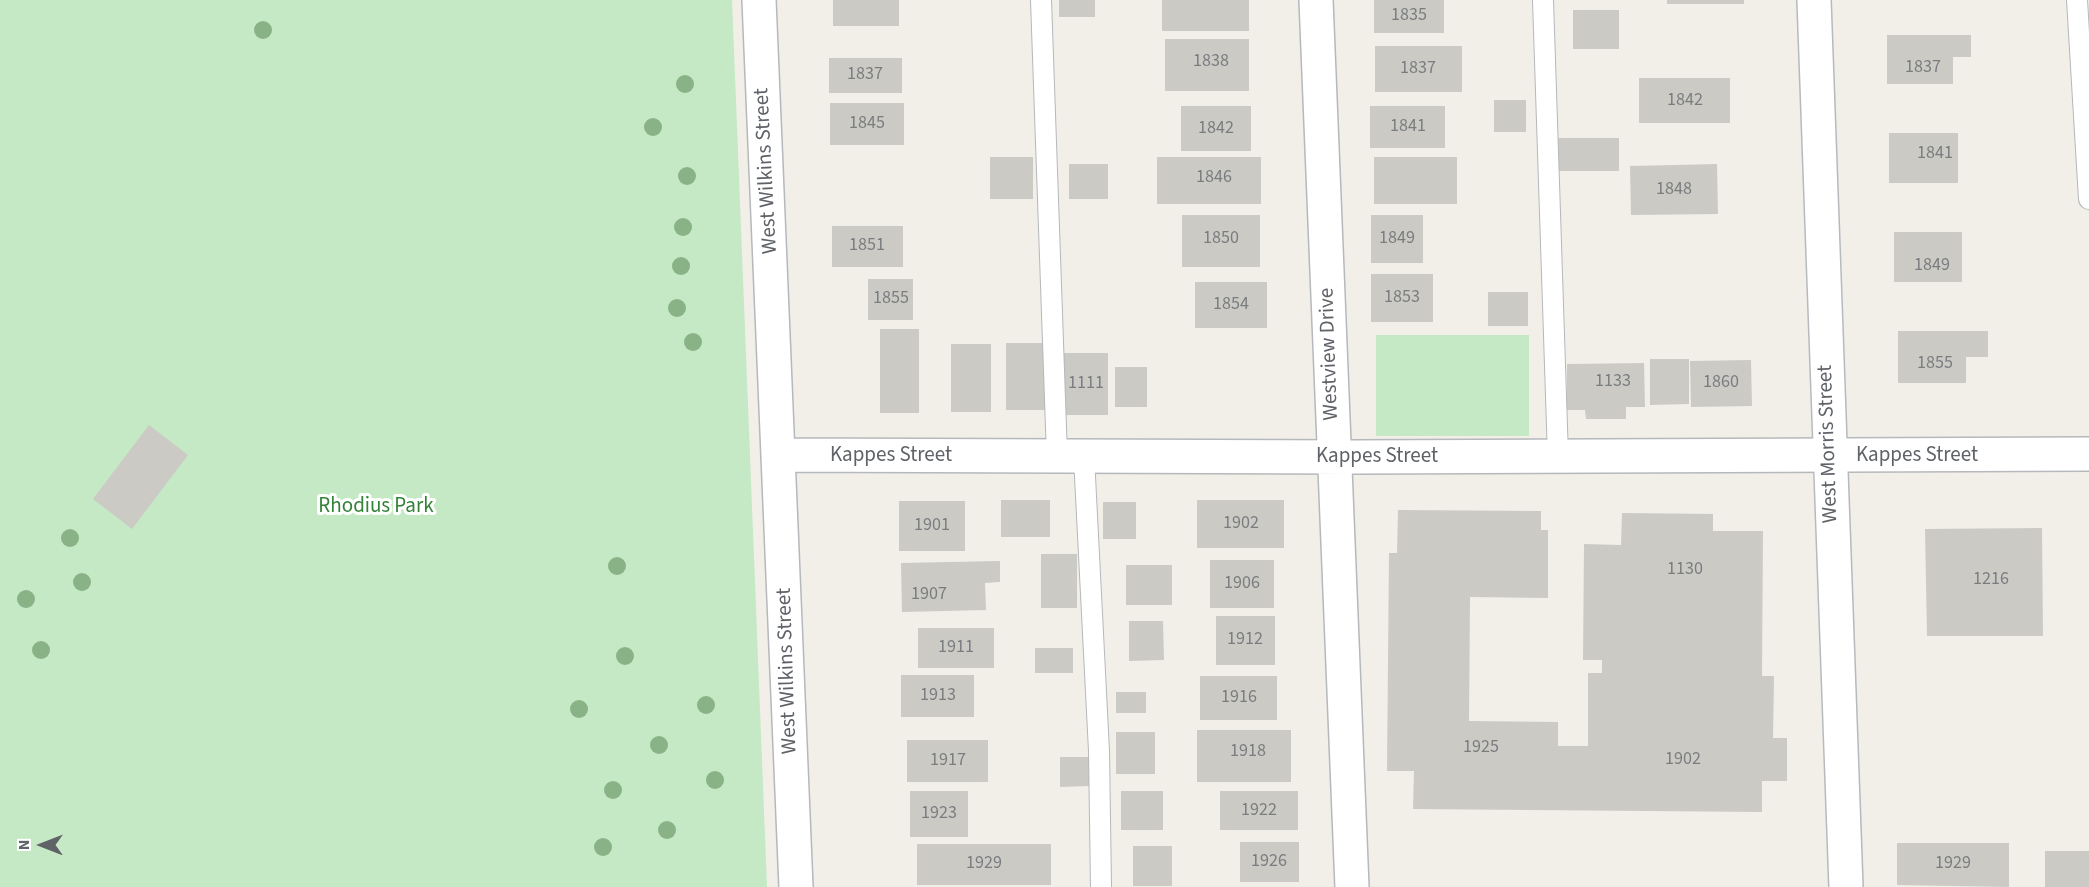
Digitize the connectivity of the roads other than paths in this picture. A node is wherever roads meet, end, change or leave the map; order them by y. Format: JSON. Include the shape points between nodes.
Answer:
{"nodes":[{"id":1,"x":759,"y":0,"type":"edge"},
{"id":2,"x":1041,"y":0,"type":"edge"},
{"id":3,"x":1316,"y":0,"type":"edge"},
{"id":4,"x":1543,"y":0,"type":"edge"},
{"id":5,"x":1814,"y":0,"type":"edge"},
{"id":6,"x":2077,"y":0,"type":"edge"},
{"id":7,"x":2089,"y":199,"type":"edge"},
{"id":8,"x":2089,"y":454,"type":"edge"},
{"id":9,"x":779,"y":455,"type":"junction"},
{"id":10,"x":1070,"y":456,"type":"junction"},
{"id":11,"x":1830,"y":456,"type":"junction"},
{"id":12,"x":1558,"y":457,"type":"junction"},
{"id":13,"x":1334,"y":458,"type":"junction"},
{"id":14,"x":796,"y":887,"type":"edge"},
{"id":15,"x":1101,"y":887,"type":"edge"},
{"id":16,"x":1352,"y":887,"type":"edge"},
{"id":17,"x":1846,"y":887,"type":"edge"}],
"edges":[{"from":1,"to":9,"type":"street","name":"West Wilkins Street"},
{"from":2,"to":10,"type":"lane"},
{"from":3,"to":13,"type":"street","name":"Westview Drive"},
{"from":4,"to":12,"type":"lane"},
{"from":5,"to":11,"type":"street","name":"West Morris Street"},
{"from":6,"to":7,"type":"lane"},
{"from":8,"to":11,"type":"street","name":"Kappes Street"},
{"from":9,"to":10,"type":"street","name":"Kappes Street"},
{"from":9,"to":14,"type":"street","name":"West Wilkins Street"},
{"from":10,"to":13,"type":"street","name":"Kappes Street"},
{"from":10,"to":15,"type":"lane","via":[[1099,751]]},
{"from":11,"to":12,"type":"street","name":"Kappes Street"},
{"from":11,"to":17,"type":"street","name":"West Morris Street"},
{"from":12,"to":13,"type":"street","name":"Kappes Street"},
{"from":13,"to":16,"type":"street","name":"Westview Drive"}]}
